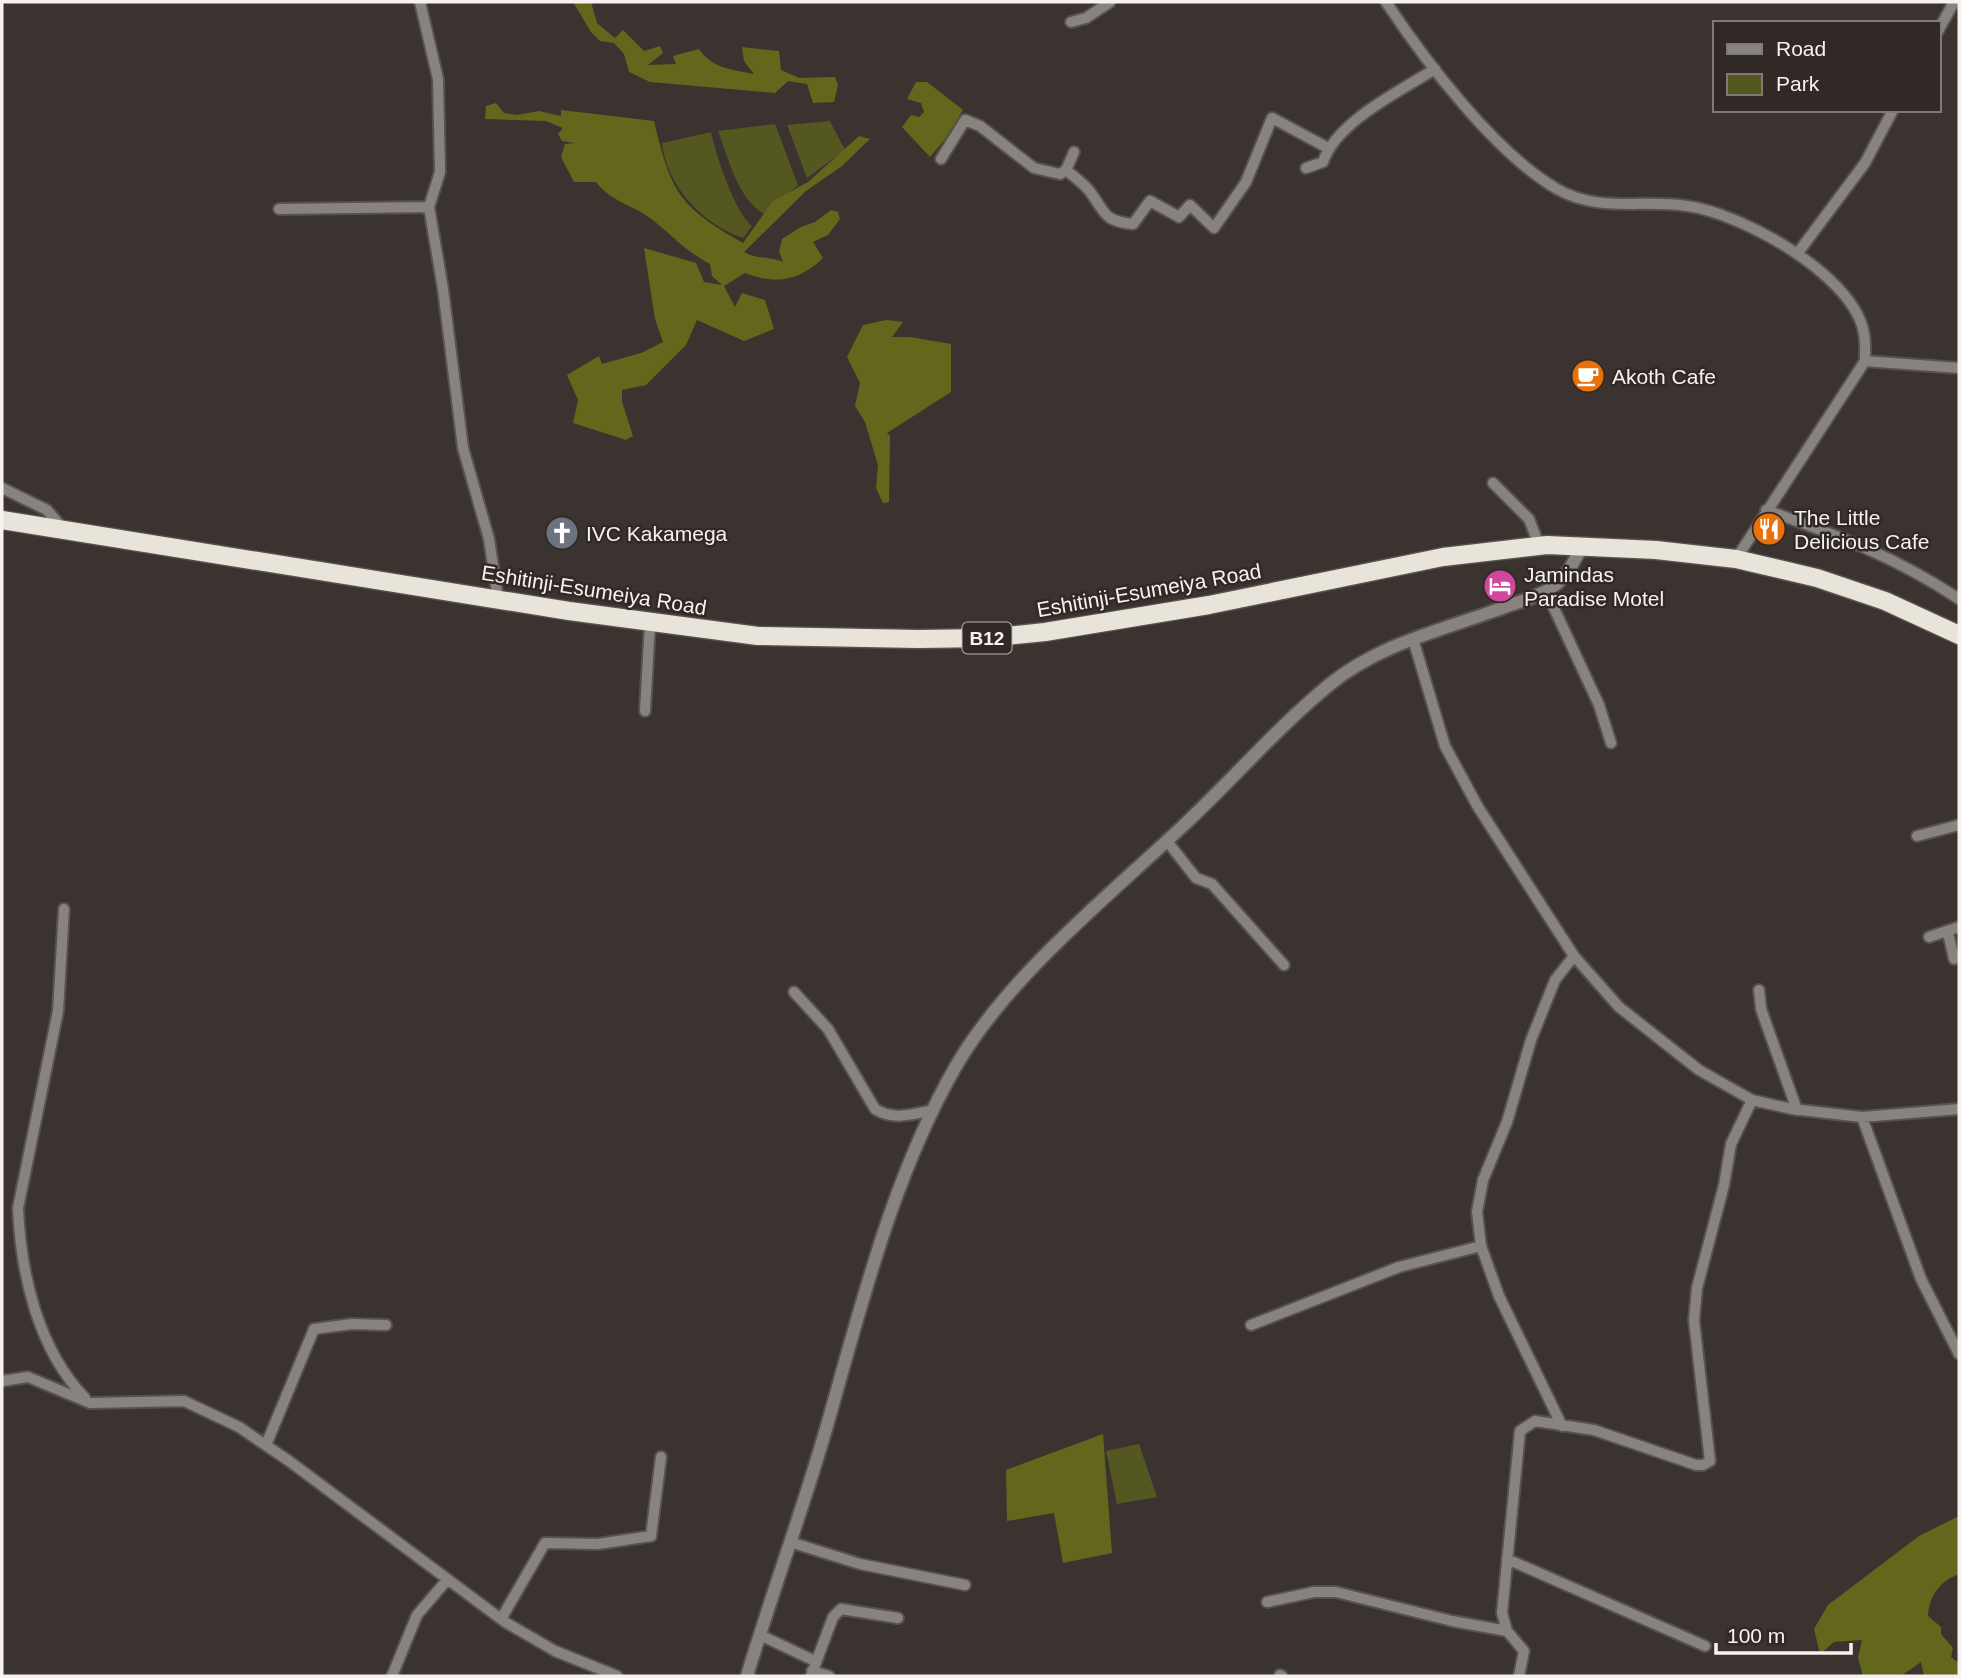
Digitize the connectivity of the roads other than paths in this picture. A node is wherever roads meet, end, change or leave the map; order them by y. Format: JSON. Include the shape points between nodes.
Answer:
{"nodes":[{"id":1,"x":420,"y":2,"type":"edge"},
{"id":2,"x":1387,"y":2,"type":"edge"},
{"id":3,"x":1954,"y":2,"type":"edge"},
{"id":4,"x":1105,"y":4,"type":"edge"},
{"id":5,"x":1071,"y":22,"type":"dead end"},
{"id":6,"x":1940,"y":27,"type":"edge"},
{"id":7,"x":1434,"y":69,"type":"junction"},
{"id":8,"x":1892,"y":112,"type":"edge"},
{"id":9,"x":1328,"y":148,"type":"junction"},
{"id":10,"x":1074,"y":152,"type":"dead end"},
{"id":11,"x":941,"y":159,"type":"dead end"},
{"id":12,"x":1306,"y":167,"type":"dead end"},
{"id":13,"x":1066,"y":170,"type":"junction"},
{"id":14,"x":429,"y":207,"type":"junction"},
{"id":15,"x":279,"y":209,"type":"dead end"},
{"id":16,"x":1797,"y":254,"type":"junction"},
{"id":17,"x":1864,"y":361,"type":"junction"},
{"id":18,"x":1959,"y":368,"type":"edge"},
{"id":19,"x":1493,"y":483,"type":"dead end"},
{"id":20,"x":2,"y":488,"type":"edge"},
{"id":21,"x":1766,"y":510,"type":"junction"},
{"id":22,"x":2,"y":520,"type":"edge"},
{"id":23,"x":64,"y":530,"type":"junction"},
{"id":24,"x":1539,"y":545,"type":"junction"},
{"id":25,"x":1582,"y":545,"type":"junction"},
{"id":26,"x":1735,"y":559,"type":"junction"},
{"id":27,"x":1546,"y":591,"type":"junction"},
{"id":28,"x":498,"y":598,"type":"junction"},
{"id":29,"x":1959,"y":599,"type":"edge"},
{"id":30,"x":650,"y":623,"type":"junction"},
{"id":31,"x":1959,"y":635,"type":"edge"},
{"id":32,"x":1413,"y":639,"type":"junction"},
{"id":33,"x":645,"y":711,"type":"dead end"},
{"id":34,"x":1611,"y":743,"type":"dead end"},
{"id":35,"x":1959,"y":825,"type":"edge"},
{"id":36,"x":1917,"y":836,"type":"dead end"},
{"id":37,"x":1167,"y":841,"type":"junction"},
{"id":38,"x":64,"y":909,"type":"dead end"},
{"id":39,"x":1959,"y":927,"type":"edge"},
{"id":40,"x":1948,"y":933,"type":"junction"},
{"id":41,"x":1929,"y":937,"type":"dead end"},
{"id":42,"x":1574,"y":956,"type":"junction"},
{"id":43,"x":1954,"y":959,"type":"dead end"},
{"id":44,"x":1284,"y":965,"type":"dead end"},
{"id":45,"x":1759,"y":990,"type":"dead end"},
{"id":46,"x":794,"y":992,"type":"dead end"},
{"id":47,"x":1752,"y":1100,"type":"junction"},
{"id":48,"x":934,"y":1110,"type":"junction"},
{"id":49,"x":1797,"y":1110,"type":"junction"},
{"id":50,"x":1959,"y":1110,"type":"edge"},
{"id":51,"x":1862,"y":1117,"type":"junction"},
{"id":52,"x":1481,"y":1246,"type":"junction"},
{"id":53,"x":386,"y":1325,"type":"dead end"},
{"id":54,"x":1251,"y":1325,"type":"dead end"},
{"id":55,"x":1959,"y":1354,"type":"edge"},
{"id":56,"x":2,"y":1381,"type":"edge"},
{"id":57,"x":90,"y":1403,"type":"junction"},
{"id":58,"x":1562,"y":1426,"type":"junction"},
{"id":59,"x":266,"y":1446,"type":"junction"},
{"id":60,"x":661,"y":1457,"type":"dead end"},
{"id":61,"x":790,"y":1542,"type":"junction"},
{"id":62,"x":1507,"y":1559,"type":"junction"},
{"id":63,"x":447,"y":1580,"type":"junction"},
{"id":64,"x":965,"y":1585,"type":"dead end"},
{"id":65,"x":1267,"y":1602,"type":"dead end"},
{"id":66,"x":898,"y":1618,"type":"dead end"},
{"id":67,"x":501,"y":1619,"type":"junction"},
{"id":68,"x":1507,"y":1631,"type":"junction"},
{"id":69,"x":760,"y":1635,"type":"junction"},
{"id":70,"x":1705,"y":1646,"type":"dead end"},
{"id":71,"x":813,"y":1670,"type":"edge"},
{"id":72,"x":392,"y":1676,"type":"edge"},
{"id":73,"x":617,"y":1676,"type":"edge"},
{"id":74,"x":747,"y":1676,"type":"edge"},
{"id":75,"x":829,"y":1676,"type":"edge"},
{"id":76,"x":1519,"y":1676,"type":"edge"}],
"edges":[{"from":1,"to":14,"type":"street","via":[[439,79],[440,173]]},
{"from":2,"to":7,"type":"street"},
{"from":3,"to":6,"type":"street"},
{"from":4,"to":5,"type":"street"},
{"from":7,"to":9,"type":"street","via":[[1352,123]]},
{"from":7,"to":16,"type":"street","via":[[1512,154],[1556,188],[1591,203],[1712,209],[1756,227]]},
{"from":8,"to":16,"type":"street","via":[[1865,163]]},
{"from":9,"to":12,"type":"street","via":[[1323,162]]},
{"from":9,"to":13,"type":"street","via":[[1272,118],[1245,182],[1214,228],[1190,205],[1179,217],[1150,201],[1133,224],[1115,222]]},
{"from":10,"to":13,"type":"street"},
{"from":11,"to":13,"type":"street","via":[[965,120],[1034,167],[1060,174]]},
{"from":14,"to":15,"type":"street"},
{"from":14,"to":28,"type":"street","via":[[463,447],[489,538]]},
{"from":16,"to":17,"type":"street","via":[[1852,306],[1863,329]]},
{"from":17,"to":18,"type":"street"},
{"from":17,"to":21,"type":"street"},
{"from":19,"to":24,"type":"street","via":[[1529,519]]},
{"from":20,"to":23,"type":"street","via":[[47,510]]},
{"from":21,"to":26,"type":"street"},
{"from":21,"to":29,"type":"street","via":[[1877,550]]},
{"from":22,"to":23,"type":"highway","name":"Eshitinji-Esumeiya Road","number":"B12"},
{"from":23,"to":28,"type":"highway","name":"Eshitinji-Esumeiya Road","number":"B12"},
{"from":24,"to":25,"type":"highway","name":"Eshitinji-Esumeiya Road","number":"B12"},
{"from":24,"to":30,"type":"highway","name":"Eshitinji-Esumeiya Road","number":"B12","via":[[1430,560],[1101,624],[987,638],[758,636]]},
{"from":25,"to":26,"type":"highway","name":"Eshitinji-Esumeiya Road","number":"B12"},
{"from":25,"to":27,"type":"street","via":[[1571,570]]},
{"from":26,"to":31,"type":"highway","name":"Eshitinji-Esumeiya Road","number":"B12","via":[[1817,578],[1885,601]]},
{"from":27,"to":32,"type":"street"},
{"from":27,"to":34,"type":"street","via":[[1600,705]]},
{"from":28,"to":30,"type":"highway","name":"Eshitinji-Esumeiya Road","number":"B12"},
{"from":30,"to":33,"type":"street"},
{"from":32,"to":37,"type":"street","via":[[1337,678]]},
{"from":32,"to":42,"type":"street","via":[[1445,746],[1478,807]]},
{"from":35,"to":36,"type":"street"},
{"from":37,"to":44,"type":"street","via":[[1196,878],[1212,884]]},
{"from":37,"to":48,"type":"street","via":[[995,1009],[956,1066]]},
{"from":38,"to":57,"type":"street","via":[[58,1011],[18,1208],[19,1232],[24,1271],[50,1351]]},
{"from":39,"to":40,"type":"street"},
{"from":40,"to":41,"type":"street"},
{"from":40,"to":43,"type":"street"},
{"from":42,"to":47,"type":"street","via":[[1648,1032],[1699,1070]]},
{"from":42,"to":52,"type":"street","via":[[1555,980],[1483,1180],[1477,1212]]},
{"from":45,"to":49,"type":"street","via":[[1761,1009]]},
{"from":46,"to":48,"type":"street","via":[[828,1029],[875,1110],[898,1116]]},
{"from":47,"to":49,"type":"street"},
{"from":47,"to":58,"type":"street","via":[[1731,1144],[1697,1288],[1694,1320],[1710,1461],[1696,1465],[1594,1430]]},
{"from":48,"to":61,"type":"street","via":[[873,1269]]},
{"from":49,"to":51,"type":"street"},
{"from":50,"to":51,"type":"street"},
{"from":51,"to":55,"type":"street","via":[[1921,1279]]},
{"from":52,"to":54,"type":"street","via":[[1399,1266]]},
{"from":52,"to":58,"type":"street","via":[[1499,1296]]},
{"from":53,"to":59,"type":"street","via":[[314,1329]]},
{"from":56,"to":57,"type":"street","via":[[28,1377]]},
{"from":57,"to":59,"type":"street","via":[[184,1401],[239,1427]]},
{"from":58,"to":62,"type":"street","via":[[1535,1421],[1520,1431]]},
{"from":59,"to":63,"type":"street"},
{"from":60,"to":67,"type":"street","via":[[651,1536],[598,1544],[545,1543]]},
{"from":61,"to":64,"type":"street","via":[[869,1566]]},
{"from":61,"to":69,"type":"street"},
{"from":62,"to":68,"type":"street","via":[[1502,1613]]},
{"from":62,"to":70,"type":"street"},
{"from":63,"to":67,"type":"street"},
{"from":63,"to":72,"type":"street","via":[[417,1615]]},
{"from":65,"to":68,"type":"street","via":[[1336,1592]]},
{"from":66,"to":71,"type":"street","via":[[841,1609],[832,1617]]},
{"from":67,"to":73,"type":"street","via":[[555,1651]]},
{"from":68,"to":76,"type":"street","via":[[1524,1651]]},
{"from":69,"to":71,"type":"street"},
{"from":69,"to":74,"type":"street"},
{"from":71,"to":75,"type":"street"}]}
